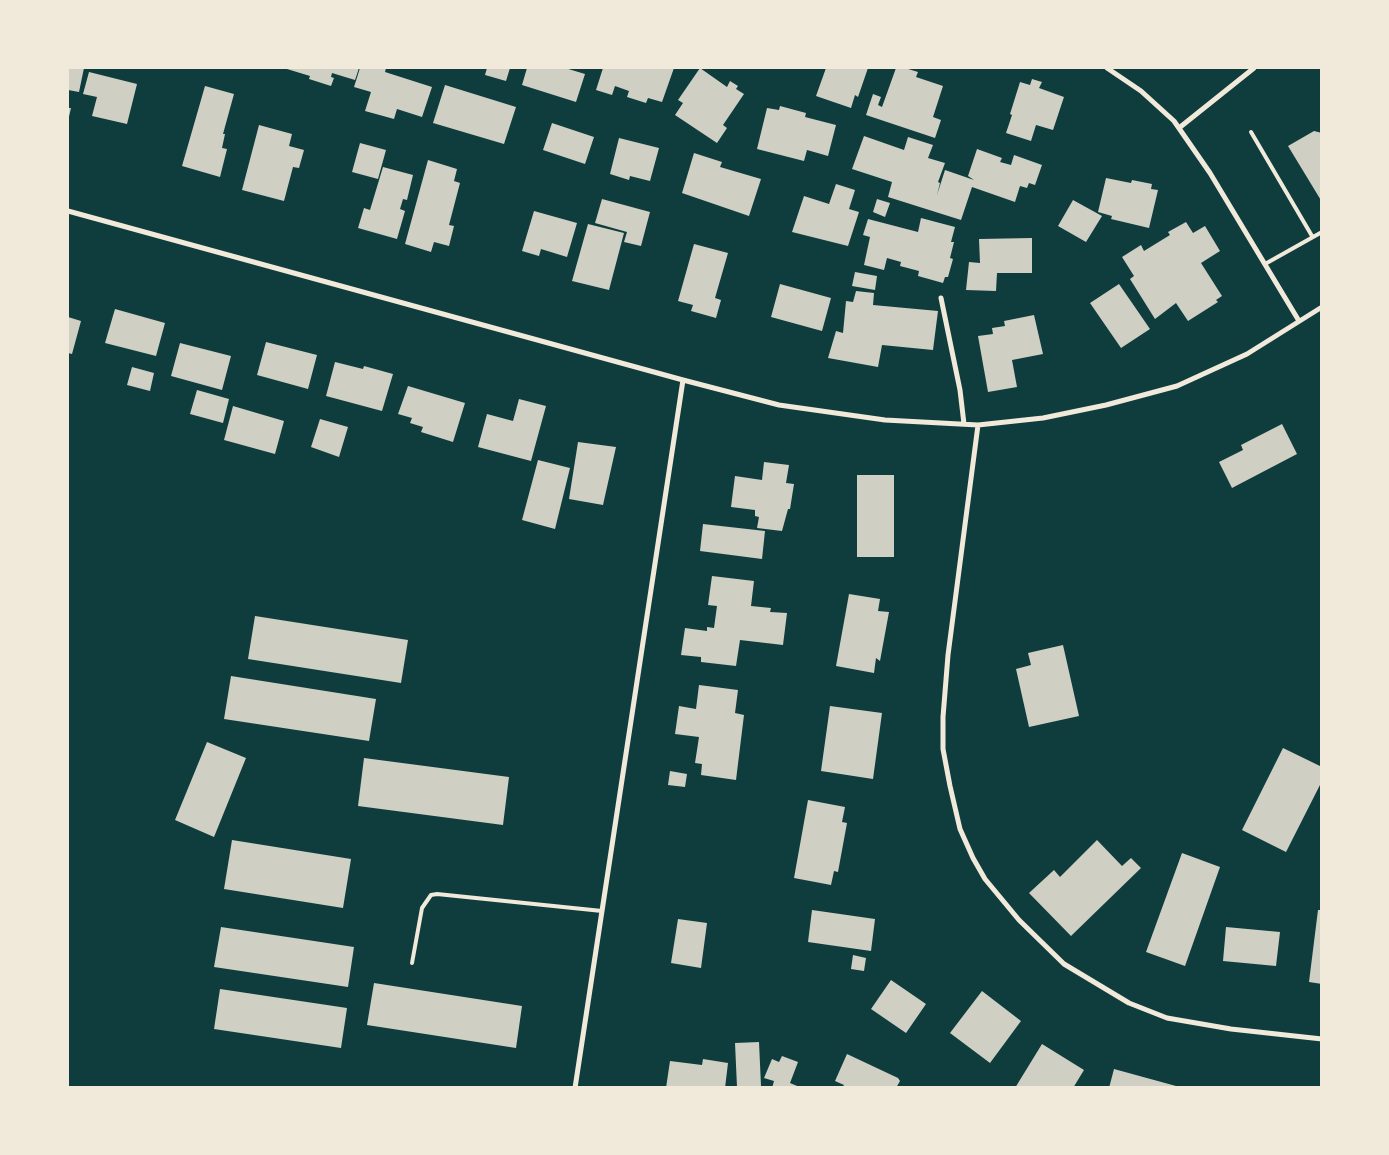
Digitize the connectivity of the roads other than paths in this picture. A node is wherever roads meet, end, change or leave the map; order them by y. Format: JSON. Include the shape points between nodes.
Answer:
{"nodes":[{"id":1,"x":1107,"y":68,"type":"edge"},
{"id":2,"x":1254,"y":68,"type":"edge"},
{"id":3,"x":1179,"y":128,"type":"junction"},
{"id":4,"x":1251,"y":132,"type":"dead end"},
{"id":5,"x":68,"y":211,"type":"edge"},
{"id":6,"x":1322,"y":232,"type":"edge"},
{"id":7,"x":1312,"y":236,"type":"junction"},
{"id":8,"x":1265,"y":264,"type":"junction"},
{"id":9,"x":941,"y":298,"type":"dead end"},
{"id":10,"x":1322,"y":307,"type":"edge"},
{"id":11,"x":1299,"y":321,"type":"junction"},
{"id":12,"x":683,"y":380,"type":"junction"},
{"id":13,"x":964,"y":424,"type":"junction"},
{"id":14,"x":978,"y":425,"type":"junction"},
{"id":15,"x":602,"y":911,"type":"junction"},
{"id":16,"x":412,"y":963,"type":"dead end"},
{"id":17,"x":1322,"y":1039,"type":"edge"},
{"id":18,"x":575,"y":1088,"type":"edge"}],
"edges":[{"from":1,"to":3,"type":"street","via":[[1158,105]]},
{"from":2,"to":3,"type":"street"},
{"from":3,"to":8,"type":"street"},
{"from":4,"to":7,"type":"lane"},
{"from":5,"to":12,"type":"street"},
{"from":6,"to":7,"type":"lane"},
{"from":7,"to":8,"type":"lane"},
{"from":8,"to":11,"type":"street"},
{"from":9,"to":13,"type":"street"},
{"from":10,"to":11,"type":"street"},
{"from":11,"to":14,"type":"street","via":[[1247,354],[1177,386],[1043,418]]},
{"from":12,"to":13,"type":"street","via":[[780,405],[885,420]]},
{"from":12,"to":15,"type":"street"},
{"from":13,"to":14,"type":"street"},
{"from":14,"to":17,"type":"street","via":[[943,717],[943,749],[950,786],[960,829],[973,858],[1019,920],[1064,964],[1129,1004],[1167,1018]]},
{"from":15,"to":16,"type":"lane","via":[[431,895],[422,908]]},
{"from":15,"to":18,"type":"street"}]}
